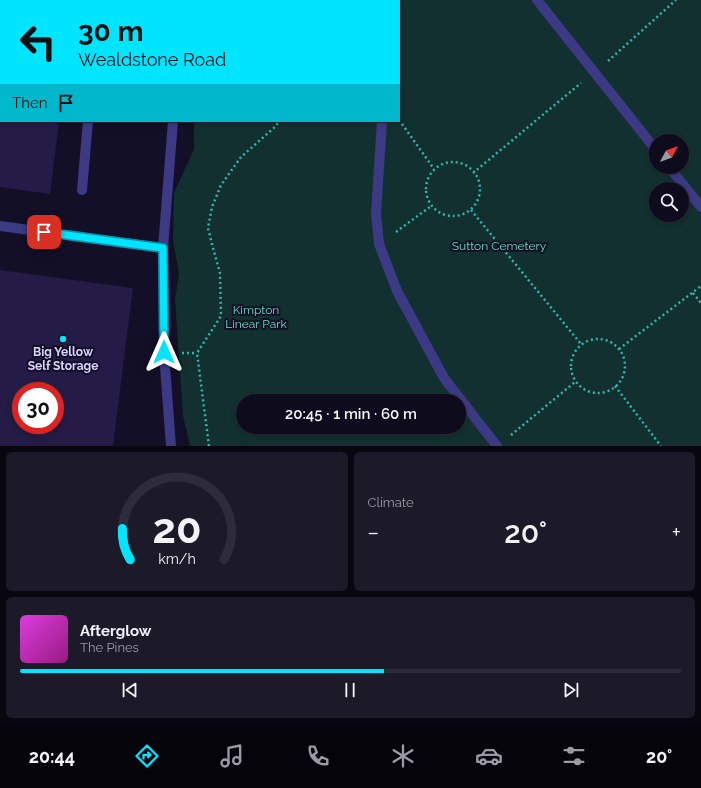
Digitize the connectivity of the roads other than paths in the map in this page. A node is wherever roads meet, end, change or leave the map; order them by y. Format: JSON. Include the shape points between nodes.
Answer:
{"nodes":[{"id":1,"x":537,"y":0,"type":"edge"},
{"id":2,"x":88,"y":122,"type":"edge"},
{"id":3,"x":173,"y":122,"type":"edge"},
{"id":4,"x":382,"y":122,"type":"edge"},
{"id":5,"x":649,"y":141,"type":"edge"},
{"id":6,"x":675,"y":174,"type":"edge"},
{"id":7,"x":82,"y":190,"type":"dead end"},
{"id":8,"x":701,"y":207,"type":"edge"},
{"id":9,"x":0,"y":226,"type":"edge"},
{"id":10,"x":163,"y":248,"type":"junction"},
{"id":11,"x":171,"y":446,"type":"edge"},
{"id":12,"x":497,"y":446,"type":"edge"}],
"edges":[{"from":1,"to":5,"type":"street"},
{"from":2,"to":7,"type":"street"},
{"from":3,"to":10,"type":"street"},
{"from":4,"to":12,"type":"street","via":[[376,214],[379,244],[396,291],[444,378]]},
{"from":6,"to":8,"type":"street"},
{"from":9,"to":10,"type":"street"},
{"from":10,"to":11,"type":"street","via":[[164,352]]}]}
